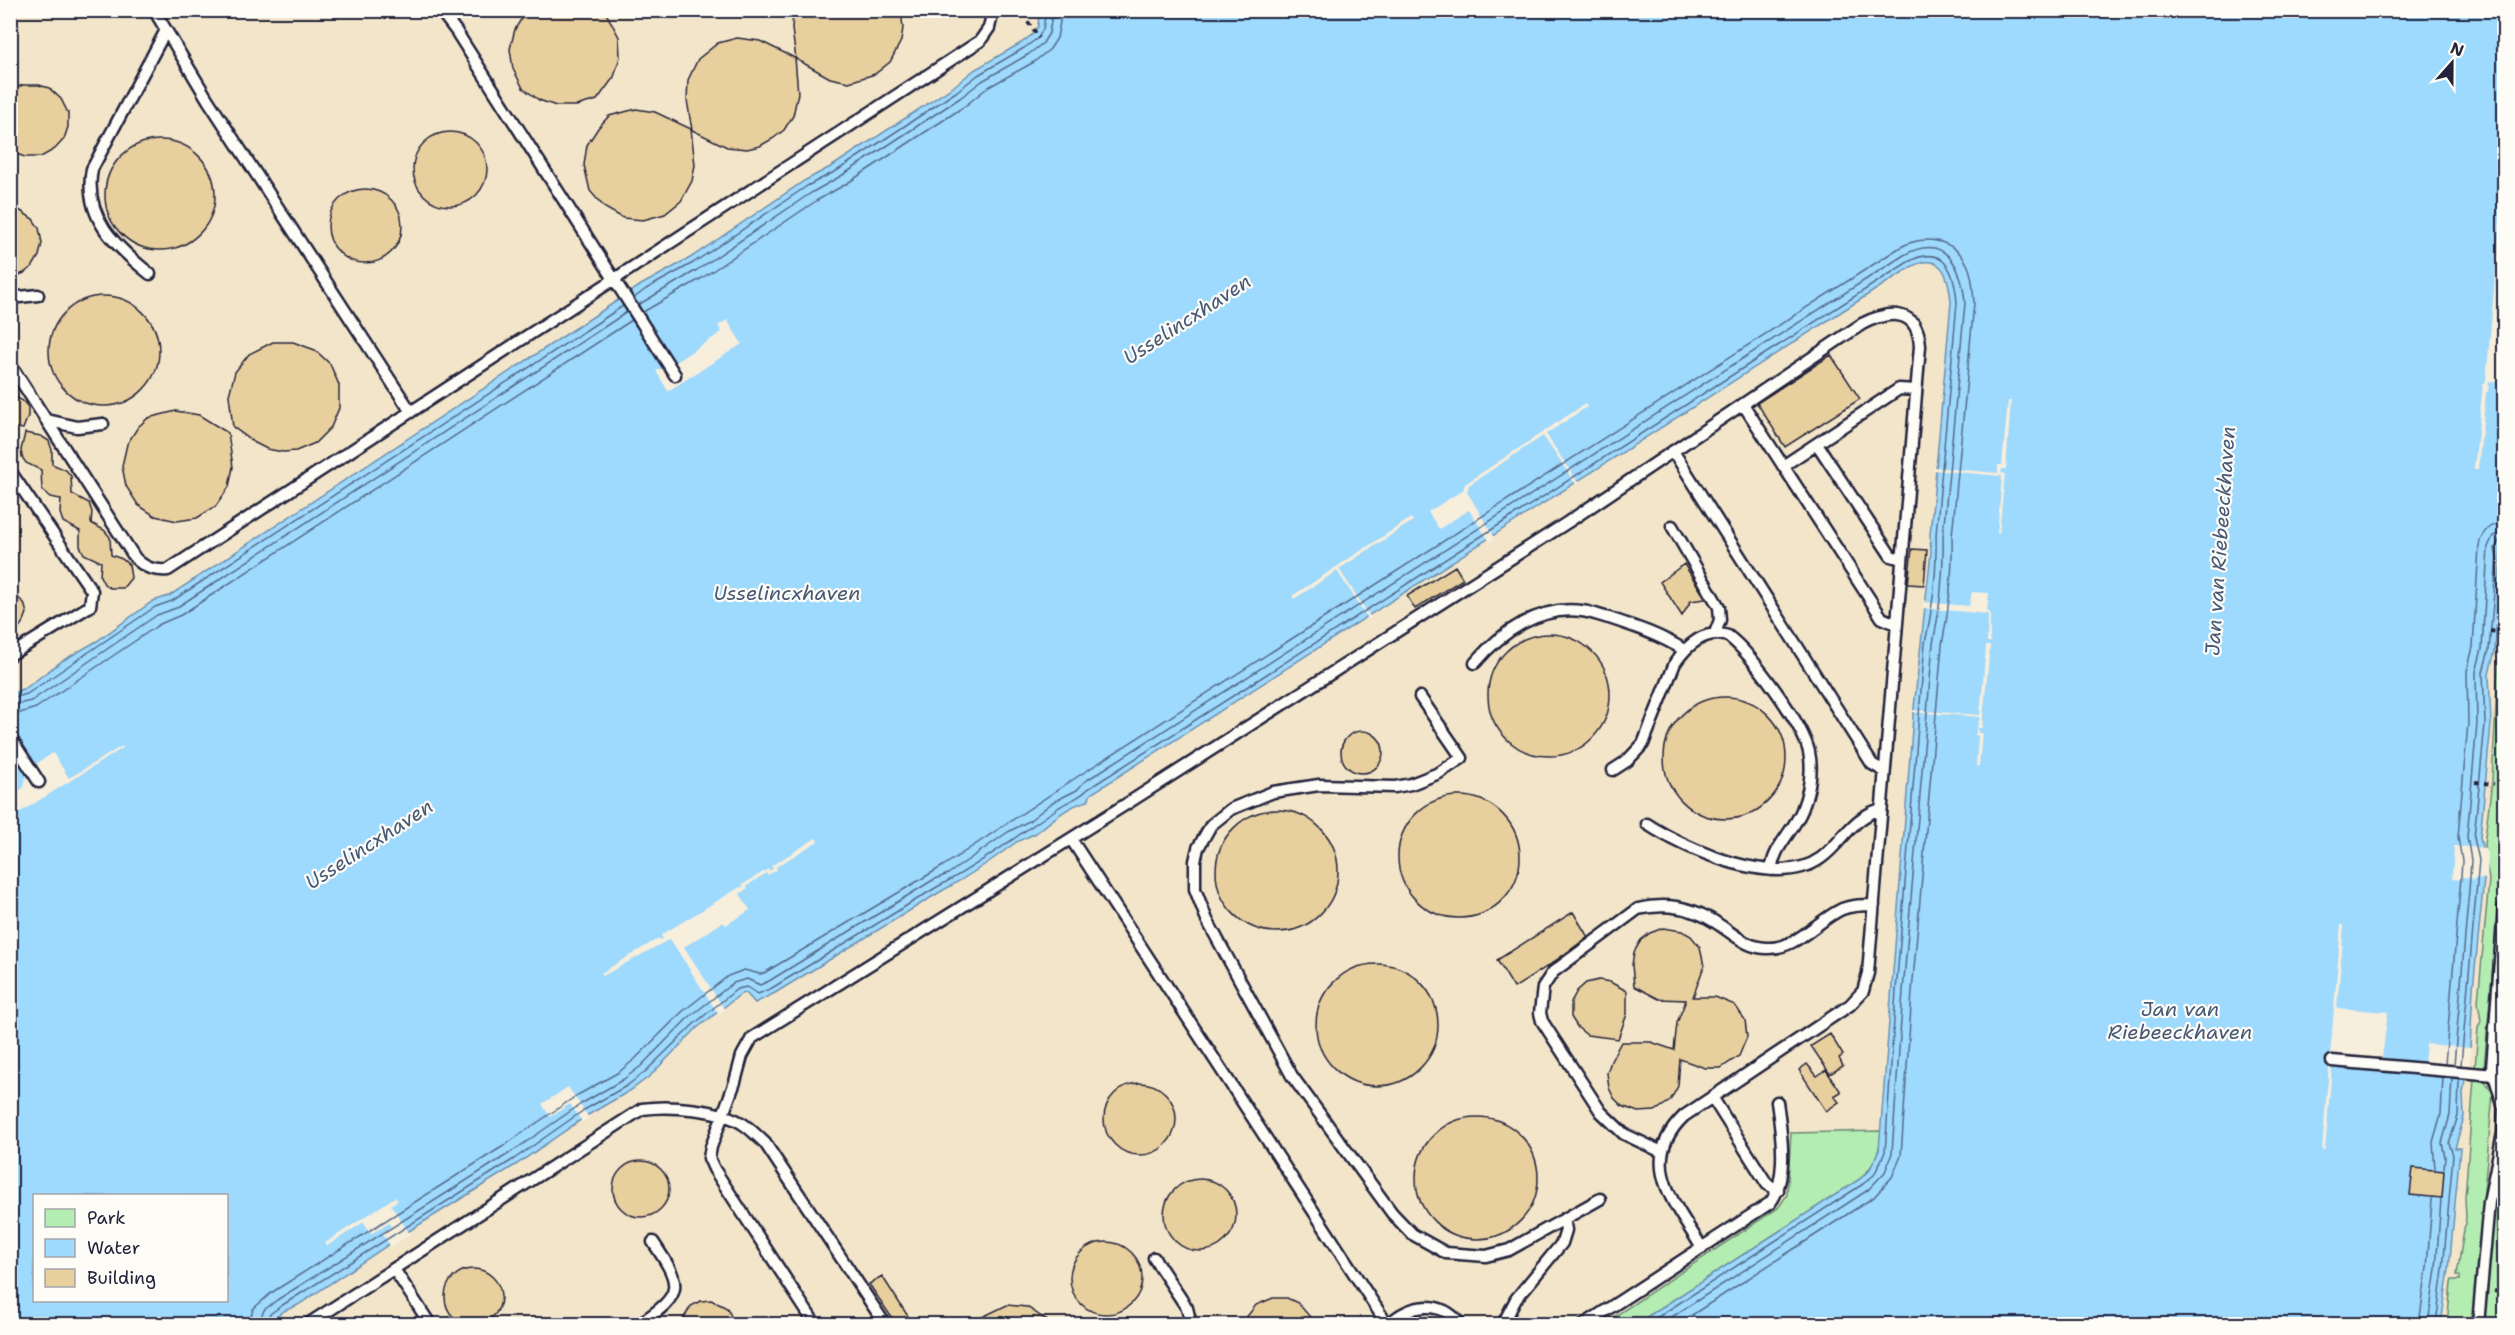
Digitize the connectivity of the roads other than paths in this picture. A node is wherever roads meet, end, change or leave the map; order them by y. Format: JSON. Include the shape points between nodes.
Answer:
{"nodes":[{"id":1,"x":154,"y":10,"type":"edge"},
{"id":2,"x":440,"y":10,"type":"edge"},
{"id":3,"x":993,"y":10,"type":"edge"},
{"id":4,"x":166,"y":30,"type":"junction"},
{"id":5,"x":150,"y":274,"type":"dead end"},
{"id":6,"x":614,"y":279,"type":"junction"},
{"id":7,"x":38,"y":295,"type":"dead end"},
{"id":8,"x":10,"y":298,"type":"edge"},
{"id":9,"x":10,"y":364,"type":"edge"},
{"id":10,"x":675,"y":375,"type":"dead end"},
{"id":11,"x":1916,"y":390,"type":"junction"},
{"id":12,"x":1743,"y":404,"type":"junction"},
{"id":13,"x":411,"y":412,"type":"junction"},
{"id":14,"x":46,"y":420,"type":"junction"},
{"id":15,"x":103,"y":424,"type":"dead end"},
{"id":16,"x":1817,"y":444,"type":"junction"},
{"id":17,"x":1673,"y":451,"type":"junction"},
{"id":18,"x":1783,"y":466,"type":"junction"},
{"id":19,"x":10,"y":471,"type":"edge"},
{"id":20,"x":1672,"y":526,"type":"dead end"},
{"id":21,"x":1902,"y":559,"type":"junction"},
{"id":22,"x":1896,"y":624,"type":"junction"},
{"id":23,"x":1715,"y":633,"type":"junction"},
{"id":24,"x":1684,"y":650,"type":"junction"},
{"id":25,"x":10,"y":655,"type":"edge"},
{"id":26,"x":1475,"y":663,"type":"dead end"},
{"id":27,"x":1420,"y":697,"type":"dead end"},
{"id":28,"x":10,"y":737,"type":"edge"},
{"id":29,"x":1613,"y":770,"type":"dead end"},
{"id":30,"x":1884,"y":771,"type":"junction"},
{"id":31,"x":39,"y":782,"type":"dead end"},
{"id":32,"x":1881,"y":809,"type":"junction"},
{"id":33,"x":1647,"y":824,"type":"dead end"},
{"id":34,"x":1071,"y":839,"type":"junction"},
{"id":35,"x":1771,"y":870,"type":"junction"},
{"id":36,"x":1874,"y":905,"type":"junction"},
{"id":37,"x":2505,"y":907,"type":"edge"},
{"id":38,"x":2501,"y":1001,"type":"edge"},
{"id":39,"x":2332,"y":1061,"type":"dead end"},
{"id":40,"x":2493,"y":1072,"type":"junction"},
{"id":41,"x":1712,"y":1097,"type":"junction"},
{"id":42,"x":1777,"y":1102,"type":"dead end"},
{"id":43,"x":2504,"y":1108,"type":"edge"},
{"id":44,"x":722,"y":1116,"type":"junction"},
{"id":45,"x":2504,"y":1121,"type":"edge"},
{"id":46,"x":2504,"y":1133,"type":"edge"},
{"id":47,"x":1662,"y":1152,"type":"junction"},
{"id":48,"x":1778,"y":1190,"type":"junction"},
{"id":49,"x":1600,"y":1199,"type":"dead end"},
{"id":50,"x":1564,"y":1219,"type":"junction"},
{"id":51,"x":653,"y":1242,"type":"dead end"},
{"id":52,"x":1702,"y":1248,"type":"junction"},
{"id":53,"x":1154,"y":1258,"type":"dead end"},
{"id":54,"x":394,"y":1269,"type":"junction"},
{"id":55,"x":308,"y":1324,"type":"edge"},
{"id":56,"x":430,"y":1324,"type":"edge"},
{"id":57,"x":639,"y":1324,"type":"edge"},
{"id":58,"x":815,"y":1324,"type":"edge"},
{"id":59,"x":885,"y":1324,"type":"edge"},
{"id":60,"x":1191,"y":1324,"type":"edge"},
{"id":61,"x":1388,"y":1324,"type":"edge"},
{"id":62,"x":1460,"y":1324,"type":"edge"},
{"id":63,"x":1503,"y":1324,"type":"edge"},
{"id":64,"x":1585,"y":1324,"type":"edge"},
{"id":65,"x":2478,"y":1324,"type":"edge"}],
"edges":[{"from":1,"to":4,"type":"lane"},
{"from":2,"to":6,"type":"lane"},
{"from":3,"to":6,"type":"lane","via":[[989,28],[980,41]]},
{"from":4,"to":5,"type":"lane","via":[[92,169],[90,181],[92,204],[105,229]]},
{"from":4,"to":13,"type":"lane"},
{"from":6,"to":10,"type":"lane"},
{"from":6,"to":13,"type":"lane"},
{"from":7,"to":8,"type":"lane"},
{"from":9,"to":14,"type":"lane"},
{"from":11,"to":12,"type":"lane","via":[[1918,332],[1902,316],[1885,314],[1862,324]]},
{"from":11,"to":16,"type":"lane","via":[[1899,389]]},
{"from":11,"to":21,"type":"lane"},
{"from":12,"to":17,"type":"lane"},
{"from":12,"to":18,"type":"lane"},
{"from":13,"to":14,"type":"lane","via":[[168,570],[159,571],[144,567],[135,558]]},
{"from":14,"to":15,"type":"lane","via":[[77,427]]},
{"from":16,"to":18,"type":"lane"},
{"from":16,"to":21,"type":"lane","via":[[1890,556]]},
{"from":17,"to":30,"type":"lane","via":[[1872,764]]},
{"from":17,"to":34,"type":"lane"},
{"from":18,"to":22,"type":"lane","via":[[1882,618]]},
{"from":19,"to":25,"type":"lane","via":[[92,591],[90,606]]},
{"from":20,"to":23,"type":"lane","via":[[1719,607]]},
{"from":21,"to":22,"type":"lane"},
{"from":22,"to":30,"type":"lane"},
{"from":23,"to":24,"type":"lane"},
{"from":23,"to":35,"type":"lane","via":[[1728,636],[1754,662],[1800,729],[1809,752],[1804,802],[1796,822],[1776,849]]},
{"from":24,"to":26,"type":"lane","via":[[1641,628],[1570,610],[1517,626]]},
{"from":24,"to":29,"type":"lane","via":[[1642,744]]},
{"from":27,"to":50,"type":"lane","via":[[1462,758],[1411,784],[1318,785],[1273,792],[1237,806],[1221,816],[1204,836],[1195,861],[1195,889],[1207,920],[1292,1076],[1392,1213],[1412,1234],[1446,1253],[1486,1256],[1509,1250]]},
{"from":28,"to":31,"type":"lane"},
{"from":30,"to":32,"type":"lane"},
{"from":32,"to":35,"type":"lane","via":[[1861,818],[1822,858],[1785,871]]},
{"from":32,"to":36,"type":"lane"},
{"from":33,"to":35,"type":"lane","via":[[1702,853]]},
{"from":34,"to":44,"type":"lane","via":[[753,1038],[742,1056]]},
{"from":34,"to":61,"type":"lane"},
{"from":36,"to":41,"type":"lane","via":[[1868,974],[1857,999]]},
{"from":36,"to":47,"type":"lane","via":[[1841,910],[1791,943],[1776,948],[1745,943],[1702,915],[1680,907],[1638,909],[1553,972],[1541,996],[1542,1021],[1600,1112],[1624,1134]]},
{"from":37,"to":38,"type":"lane"},
{"from":38,"to":40,"type":"lane","via":[[2496,1016]]},
{"from":39,"to":40,"type":"lane"},
{"from":40,"to":43,"type":"lane"},
{"from":41,"to":47,"type":"lane","via":[[1676,1124]]},
{"from":41,"to":48,"type":"lane","via":[[1767,1184]]},
{"from":42,"to":48,"type":"lane","via":[[1781,1135]]},
{"from":43,"to":45,"type":"lane"},
{"from":44,"to":54,"type":"lane","via":[[669,1107],[642,1109]]},
{"from":44,"to":58,"type":"lane","via":[[711,1147],[711,1164]]},
{"from":44,"to":59,"type":"lane","via":[[743,1124],[765,1143]]},
{"from":45,"to":46,"type":"lane"},
{"from":46,"to":65,"type":"lane","via":[[2489,1202]]},
{"from":47,"to":52,"type":"lane","via":[[1664,1186]]},
{"from":48,"to":52,"type":"lane","via":[[1764,1208]]},
{"from":49,"to":50,"type":"lane"},
{"from":50,"to":63,"type":"lane","via":[[1562,1243],[1516,1299]]},
{"from":51,"to":57,"type":"lane","via":[[673,1271],[673,1291],[663,1309]]},
{"from":52,"to":64,"type":"lane"},
{"from":53,"to":60,"type":"lane","via":[[1187,1308]]},
{"from":54,"to":55,"type":"lane"},
{"from":54,"to":56,"type":"lane"},
{"from":61,"to":62,"type":"lane","via":[[1405,1311],[1421,1306],[1439,1309]]}]}
